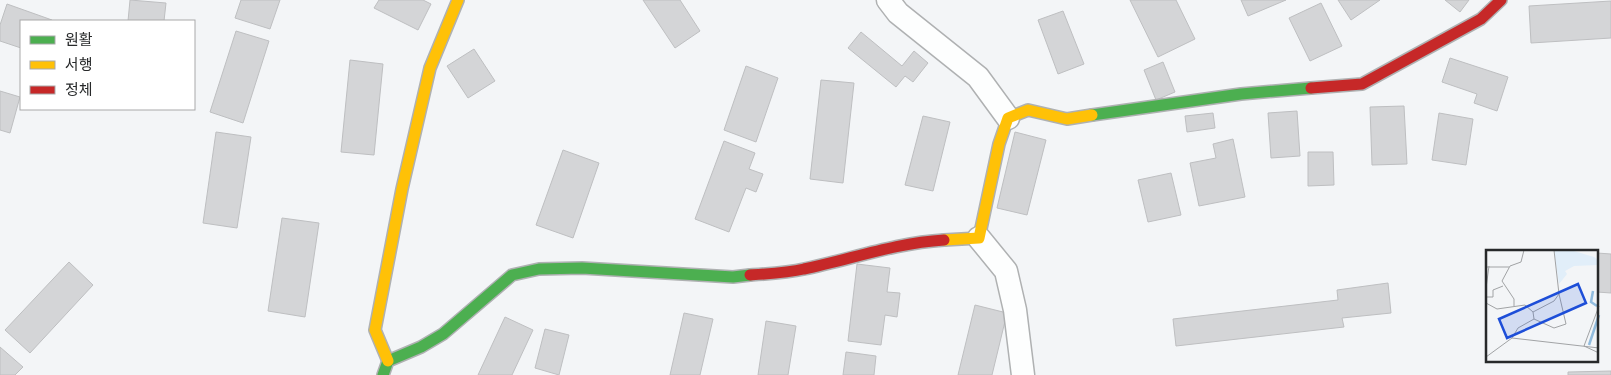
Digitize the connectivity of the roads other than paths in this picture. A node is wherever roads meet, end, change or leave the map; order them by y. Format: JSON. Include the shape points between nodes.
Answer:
{"nodes":[{"id":1,"x":458,"y":0,"type":"edge"},
{"id":2,"x":888,"y":0,"type":"edge"},
{"id":3,"x":1501,"y":0,"type":"edge"},
{"id":4,"x":1008,"y":118,"type":"junction"},
{"id":5,"x":979,"y":238,"type":"junction"},
{"id":6,"x":388,"y":361,"type":"junction"},
{"id":7,"x":383,"y":375,"type":"edge"},
{"id":8,"x":1023,"y":375,"type":"edge"}],
"edges":[{"from":1,"to":6,"type":"street","via":[[430,68],[400,198],[376,330]]},
{"from":2,"to":4,"type":"street","via":[[898,13],[978,77]]},
{"from":3,"to":4,"type":"street","via":[[1481,19],[1362,84],[1241,94],[1067,119],[1028,110]]},
{"from":4,"to":5,"type":"street"},
{"from":5,"to":6,"type":"street","via":[[916,242],[802,270],[733,277],[539,268],[512,275],[443,334]]},
{"from":5,"to":8,"type":"street","via":[[1006,271],[1015,310]]},
{"from":6,"to":7,"type":"street"}]}
